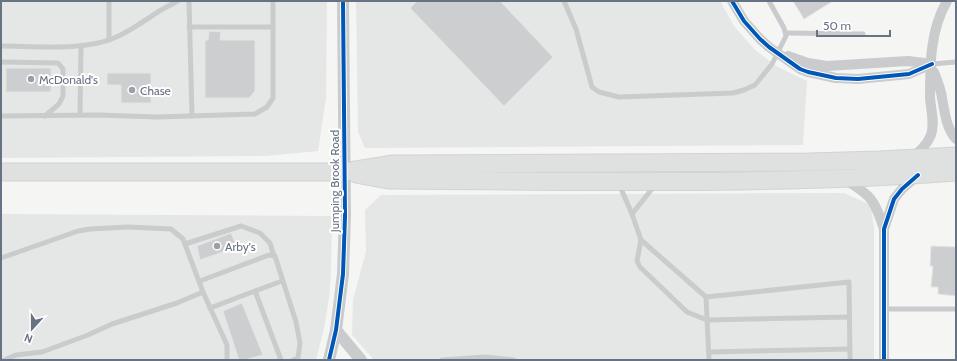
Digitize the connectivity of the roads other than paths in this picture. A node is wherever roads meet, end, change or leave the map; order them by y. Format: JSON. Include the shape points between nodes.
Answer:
{"nodes":[{"id":1,"x":109,"y":1,"type":"edge"},
{"id":2,"x":178,"y":1,"type":"edge"},
{"id":3,"x":188,"y":1,"type":"edge"},
{"id":4,"x":273,"y":1,"type":"edge"},
{"id":5,"x":343,"y":1,"type":"edge"},
{"id":6,"x":564,"y":1,"type":"edge"},
{"id":7,"x":732,"y":1,"type":"edge"},
{"id":8,"x":769,"y":1,"type":"edge"},
{"id":9,"x":947,"y":1,"type":"edge"},
{"id":10,"x":189,"y":27,"type":"junction"},
{"id":11,"x":273,"y":27,"type":"junction"},
{"id":12,"x":786,"y":33,"type":"junction"},
{"id":13,"x":863,"y":34,"type":"dead end"},
{"id":14,"x":109,"y":40,"type":"junction"},
{"id":15,"x":1,"y":46,"type":"edge"},
{"id":16,"x":81,"y":46,"type":"junction"},
{"id":17,"x":778,"y":53,"type":"junction"},
{"id":18,"x":1,"y":62,"type":"edge"},
{"id":19,"x":956,"y":62,"type":"edge"},
{"id":20,"x":932,"y":64,"type":"junction"},
{"id":21,"x":80,"y":115,"type":"junction"},
{"id":22,"x":1,"y":116,"type":"edge"},
{"id":23,"x":45,"y":116,"type":"junction"},
{"id":24,"x":192,"y":116,"type":"junction"},
{"id":25,"x":956,"y":139,"type":"edge"},
{"id":26,"x":956,"y":156,"type":"edge"},
{"id":27,"x":911,"y":159,"type":"junction"},
{"id":28,"x":1,"y":172,"type":"edge"},
{"id":29,"x":344,"y":172,"type":"junction"},
{"id":30,"x":956,"y":172,"type":"edge"},
{"id":31,"x":918,"y":175,"type":"junction"},
{"id":32,"x":843,"y":178,"type":"junction"},
{"id":33,"x":618,"y":181,"type":"junction"},
{"id":34,"x":658,"y":181,"type":"junction"},
{"id":35,"x":632,"y":214,"type":"junction"},
{"id":36,"x":884,"y":229,"type":"junction"},
{"id":37,"x":641,"y":240,"type":"junction"},
{"id":38,"x":185,"y":244,"type":"junction"},
{"id":39,"x":274,"y":256,"type":"junction"},
{"id":40,"x":1,"y":258,"type":"edge"},
{"id":41,"x":200,"y":281,"type":"junction"},
{"id":42,"x":282,"y":281,"type":"junction"},
{"id":43,"x":256,"y":291,"type":"junction"},
{"id":44,"x":204,"y":292,"type":"junction"},
{"id":45,"x":706,"y":297,"type":"junction"},
{"id":46,"x":210,"y":308,"type":"junction"},
{"id":47,"x":884,"y":309,"type":"junction"},
{"id":48,"x":956,"y":309,"type":"edge"},
{"id":49,"x":849,"y":316,"type":"junction"},
{"id":50,"x":707,"y":320,"type":"junction"},
{"id":51,"x":336,"y":330,"type":"junction"},
{"id":52,"x":850,"y":349,"type":"junction"},
{"id":53,"x":709,"y":352,"type":"junction"},
{"id":54,"x":4,"y":360,"type":"edge"},
{"id":55,"x":227,"y":360,"type":"edge"},
{"id":56,"x":281,"y":360,"type":"edge"},
{"id":57,"x":293,"y":360,"type":"edge"},
{"id":58,"x":329,"y":360,"type":"edge"},
{"id":59,"x":361,"y":360,"type":"edge"},
{"id":60,"x":442,"y":360,"type":"edge"},
{"id":61,"x":514,"y":360,"type":"edge"},
{"id":62,"x":709,"y":360,"type":"edge"},
{"id":63,"x":850,"y":360,"type":"edge"},
{"id":64,"x":884,"y":360,"type":"edge"}],
"edges":[{"from":1,"to":14,"type":"lane"},
{"from":2,"to":14,"type":"lane"},
{"from":3,"to":10,"type":"lane"},
{"from":4,"to":11,"type":"lane"},
{"from":5,"to":29,"type":"street","name":"Jumping Brook Road"},
{"from":6,"to":17,"type":"lane","via":[[576,30],[592,87],[607,95],[733,93],[755,85]]},
{"from":7,"to":17,"type":"street","via":[[751,30]]},
{"from":8,"to":12,"type":"lane"},
{"from":9,"to":20,"type":"street","via":[[934,34]]},
{"from":10,"to":11,"type":"lane"},
{"from":10,"to":24,"type":"lane"},
{"from":11,"to":24,"type":"lane","via":[[273,98],[270,104],[255,114]]},
{"from":12,"to":13,"type":"lane"},
{"from":12,"to":17,"type":"lane"},
{"from":14,"to":16,"type":"lane"},
{"from":15,"to":16,"type":"lane"},
{"from":16,"to":21,"type":"lane"},
{"from":17,"to":20,"type":"street","via":[[827,66],[908,61]]},
{"from":17,"to":20,"type":"street","via":[[800,69],[836,78],[858,79],[909,74]]},
{"from":18,"to":23,"type":"lane","via":[[58,63],[63,69],[63,96]]},
{"from":19,"to":20,"type":"lane"},
{"from":20,"to":25,"type":"street","via":[[949,129]]},
{"from":20,"to":27,"type":"street","via":[[931,132],[927,142]]},
{"from":21,"to":23,"type":"lane"},
{"from":21,"to":24,"type":"lane"},
{"from":22,"to":23,"type":"lane"},
{"from":26,"to":27,"type":"highway"},
{"from":27,"to":29,"type":"highway","via":[[393,164]]},
{"from":28,"to":29,"type":"highway"},
{"from":29,"to":33,"type":"highway","via":[[388,180]]},
{"from":29,"to":51,"type":"street","name":"Jumping Brook Road","via":[[344,274]]},
{"from":30,"to":31,"type":"highway"},
{"from":31,"to":32,"type":"highway"},
{"from":31,"to":36,"type":"street","via":[[894,199]]},
{"from":32,"to":34,"type":"highway"},
{"from":32,"to":36,"type":"street","via":[[870,197]]},
{"from":33,"to":34,"type":"highway"},
{"from":33,"to":35,"type":"lane"},
{"from":34,"to":35,"type":"lane"},
{"from":35,"to":37,"type":"lane"},
{"from":36,"to":47,"type":"street"},
{"from":37,"to":45,"type":"lane"},
{"from":37,"to":50,"type":"lane","via":[[637,261],[640,267],[687,312]]},
{"from":38,"to":39,"type":"lane","via":[[241,226],[260,233],[270,243]]},
{"from":38,"to":40,"type":"lane","via":[[171,228],[90,229]]},
{"from":38,"to":41,"type":"lane"},
{"from":39,"to":41,"type":"lane","via":[[269,255]]},
{"from":39,"to":42,"type":"lane"},
{"from":41,"to":44,"type":"lane"},
{"from":42,"to":43,"type":"lane"},
{"from":42,"to":57,"type":"lane","via":[[296,322],[300,343],[298,358]]},
{"from":43,"to":46,"type":"lane"},
{"from":43,"to":56,"type":"lane"},
{"from":44,"to":46,"type":"lane"},
{"from":44,"to":54,"type":"lane","via":[[42,352],[16,355]]},
{"from":45,"to":49,"type":"lane","via":[[849,282]]},
{"from":45,"to":50,"type":"lane"},
{"from":46,"to":55,"type":"lane","via":[[227,345]]},
{"from":47,"to":48,"type":"lane"},
{"from":47,"to":64,"type":"street"},
{"from":49,"to":50,"type":"lane"},
{"from":49,"to":52,"type":"lane"},
{"from":50,"to":53,"type":"lane"},
{"from":51,"to":58,"type":"street","name":"Jumping Brook Road"},
{"from":51,"to":59,"type":"street"},
{"from":52,"to":53,"type":"lane"},
{"from":52,"to":63,"type":"lane"},
{"from":53,"to":62,"type":"lane"},
{"from":60,"to":61,"type":"lane","via":[[486,357]]}]}
